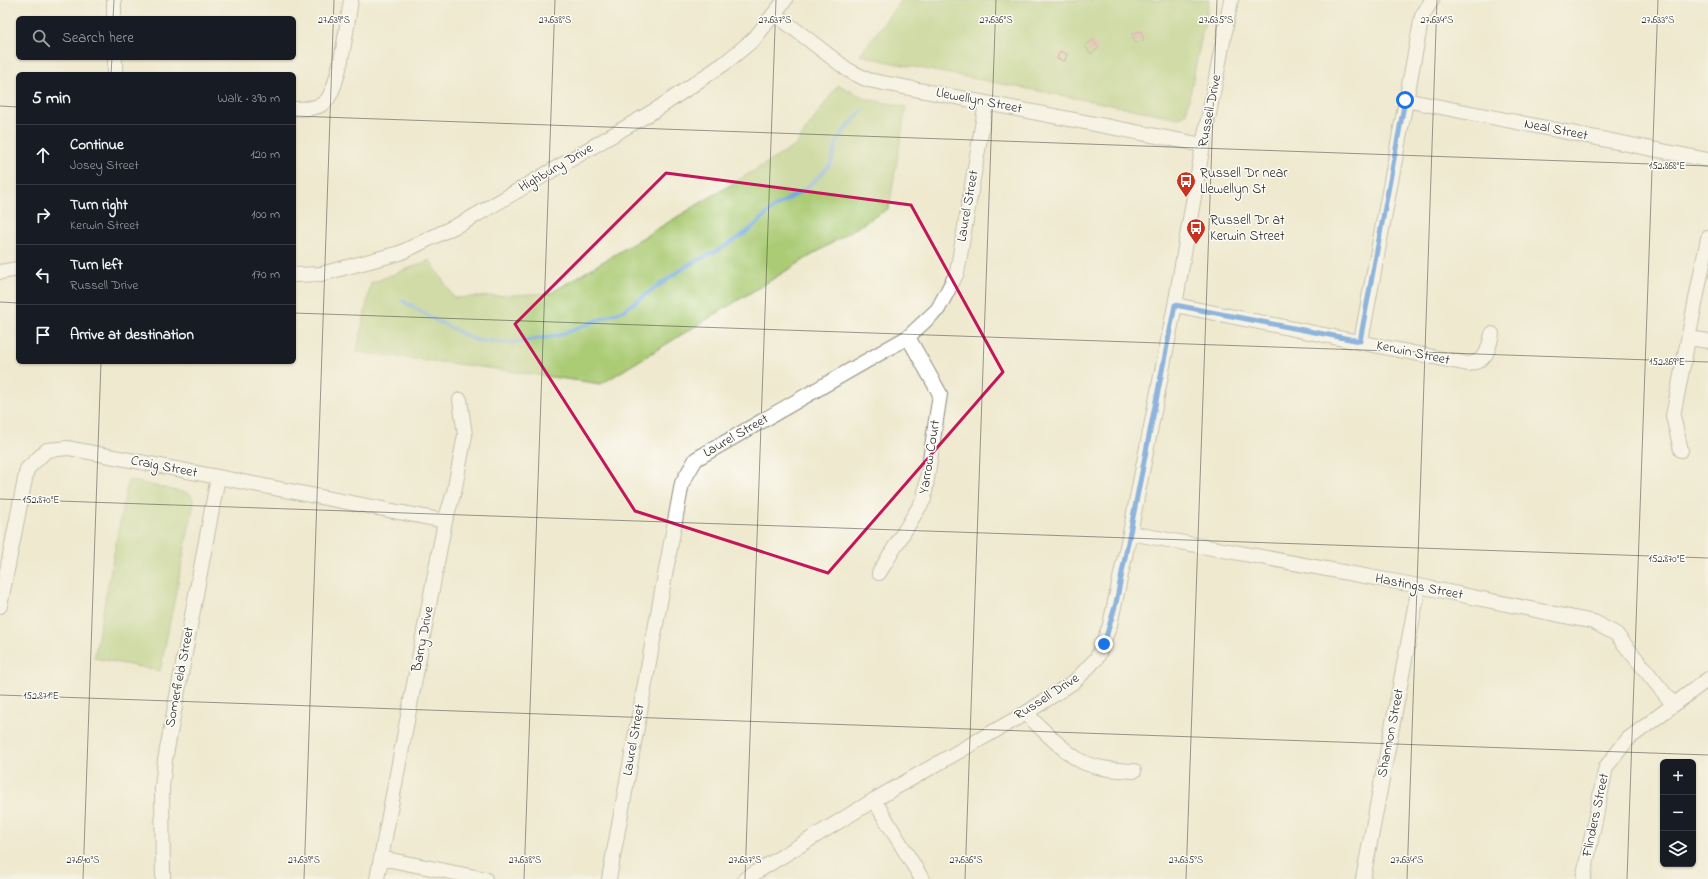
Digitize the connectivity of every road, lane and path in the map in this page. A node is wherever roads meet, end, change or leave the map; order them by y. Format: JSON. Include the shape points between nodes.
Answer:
{"nodes":[{"id":1,"x":114,"y":0,"type":"edge"},
{"id":2,"x":351,"y":0,"type":"edge"},
{"id":3,"x":785,"y":0,"type":"edge"},
{"id":4,"x":1231,"y":0,"type":"edge"},
{"id":5,"x":1432,"y":0,"type":"edge"},
{"id":6,"x":775,"y":14,"type":"junction"},
{"id":7,"x":114,"y":16,"type":"edge"},
{"id":8,"x":115,"y":60,"type":"edge"},
{"id":9,"x":115,"y":72,"type":"edge"},
{"id":10,"x":1405,"y":100,"type":"junction"},
{"id":11,"x":986,"y":103,"type":"junction"},
{"id":12,"x":296,"y":109,"type":"edge"},
{"id":13,"x":1203,"y":145,"type":"junction"},
{"id":14,"x":1708,"y":160,"type":"edge"},
{"id":15,"x":1708,"y":238,"type":"edge"},
{"id":16,"x":16,"y":269,"type":"edge"},
{"id":17,"x":0,"y":272,"type":"edge"},
{"id":18,"x":296,"y":275,"type":"edge"},
{"id":19,"x":1175,"y":305,"type":"junction"},
{"id":20,"x":1492,"y":334,"type":"dead end"},
{"id":21,"x":908,"y":337,"type":"junction"},
{"id":22,"x":1689,"y":338,"type":"junction"},
{"id":23,"x":1360,"y":341,"type":"junction"},
{"id":24,"x":1708,"y":341,"type":"edge"},
{"id":25,"x":460,"y":400,"type":"dead end"},
{"id":26,"x":1681,"y":450,"type":"dead end"},
{"id":27,"x":218,"y":477,"type":"junction"},
{"id":28,"x":445,"y":521,"type":"junction"},
{"id":29,"x":1130,"y":533,"type":"junction"},
{"id":30,"x":879,"y":573,"type":"dead end"},
{"id":31,"x":1419,"y":586,"type":"junction"},
{"id":32,"x":0,"y":606,"type":"edge"},
{"id":33,"x":1708,"y":679,"type":"edge"},
{"id":34,"x":1673,"y":704,"type":"junction"},
{"id":35,"x":1026,"y":713,"type":"junction"},
{"id":36,"x":1134,"y":771,"type":"dead end"},
{"id":37,"x":874,"y":800,"type":"junction"},
{"id":38,"x":381,"y":858,"type":"junction"},
{"id":39,"x":163,"y":879,"type":"edge"},
{"id":40,"x":377,"y":879,"type":"edge"},
{"id":41,"x":485,"y":879,"type":"edge"},
{"id":42,"x":609,"y":879,"type":"edge"},
{"id":43,"x":745,"y":879,"type":"edge"},
{"id":44,"x":922,"y":879,"type":"edge"},
{"id":45,"x":1363,"y":879,"type":"edge"},
{"id":46,"x":1583,"y":879,"type":"edge"}],
"edges":[{"from":1,"to":7,"type":"street"},
{"from":2,"to":12,"type":"street","via":[[332,94],[323,104],[308,109]]},
{"from":3,"to":6,"type":"street","name":"Highbury Drive"},
{"from":4,"to":13,"type":"street","name":"Russell Drive"},
{"from":5,"to":10,"type":"street","via":[[1422,16]]},
{"from":6,"to":11,"type":"street","name":"Llewellyn Street","via":[[848,70],[868,80]]},
{"from":6,"to":18,"type":"street","name":"Highbury Drive","via":[[754,38],[719,67],[657,109],[466,221],[400,253],[321,274]]},
{"from":8,"to":9,"type":"street"},
{"from":10,"to":14,"type":"street","name":"Neal Street"},
{"from":10,"to":23,"type":"street"},
{"from":11,"to":13,"type":"street","name":"Llewellyn Street"},
{"from":11,"to":21,"type":"street","name":"Laurel Street","via":[[957,273],[938,309]]},
{"from":13,"to":19,"type":"street","name":"Russell Drive"},
{"from":15,"to":22,"type":"street"},
{"from":16,"to":17,"type":"street"},
{"from":19,"to":23,"type":"street","name":"Kerwin Street"},
{"from":19,"to":29,"type":"street","name":"Russell Drive"},
{"from":20,"to":23,"type":"street","name":"Kerwin Street","via":[[1487,354],[1477,363],[1468,364]]},
{"from":21,"to":30,"type":"street","name":"Yarrow Court","via":[[940,394],[924,499]]},
{"from":21,"to":42,"type":"street","name":"Laurel Street","via":[[696,459],[682,483]]},
{"from":22,"to":24,"type":"street"},
{"from":22,"to":26,"type":"street","via":[[1673,416]]},
{"from":25,"to":28,"type":"street","name":"Barry Drive","via":[[464,435],[454,492]]},
{"from":27,"to":28,"type":"street","name":"Craig Street"},
{"from":27,"to":32,"type":"street","name":"Craig Street","via":[[68,448],[47,450],[27,469]]},
{"from":27,"to":39,"type":"street","name":"Somerfield Street","via":[[165,760],[162,788]]},
{"from":28,"to":38,"type":"street","name":"Barry Drive"},
{"from":29,"to":31,"type":"street","name":"Hastings Street"},
{"from":29,"to":35,"type":"street","name":"Russell Drive","via":[[1110,625],[1097,658],[1075,681]]},
{"from":31,"to":34,"type":"street","name":"Hastings Street","via":[[1594,622],[1616,634]]},
{"from":31,"to":45,"type":"street","name":"Shannon Street"},
{"from":33,"to":34,"type":"street","name":"Flinders Street"},
{"from":34,"to":46,"type":"street","name":"Flinders Street","via":[[1628,739],[1606,767]]},
{"from":35,"to":36,"type":"street","via":[[1080,760],[1112,770]]},
{"from":35,"to":37,"type":"street","name":"Russell Drive"},
{"from":37,"to":43,"type":"street","name":"Russell Drive"},
{"from":37,"to":44,"type":"street"},
{"from":38,"to":40,"type":"street","name":"Barry Drive"},
{"from":38,"to":41,"type":"street"}]}
